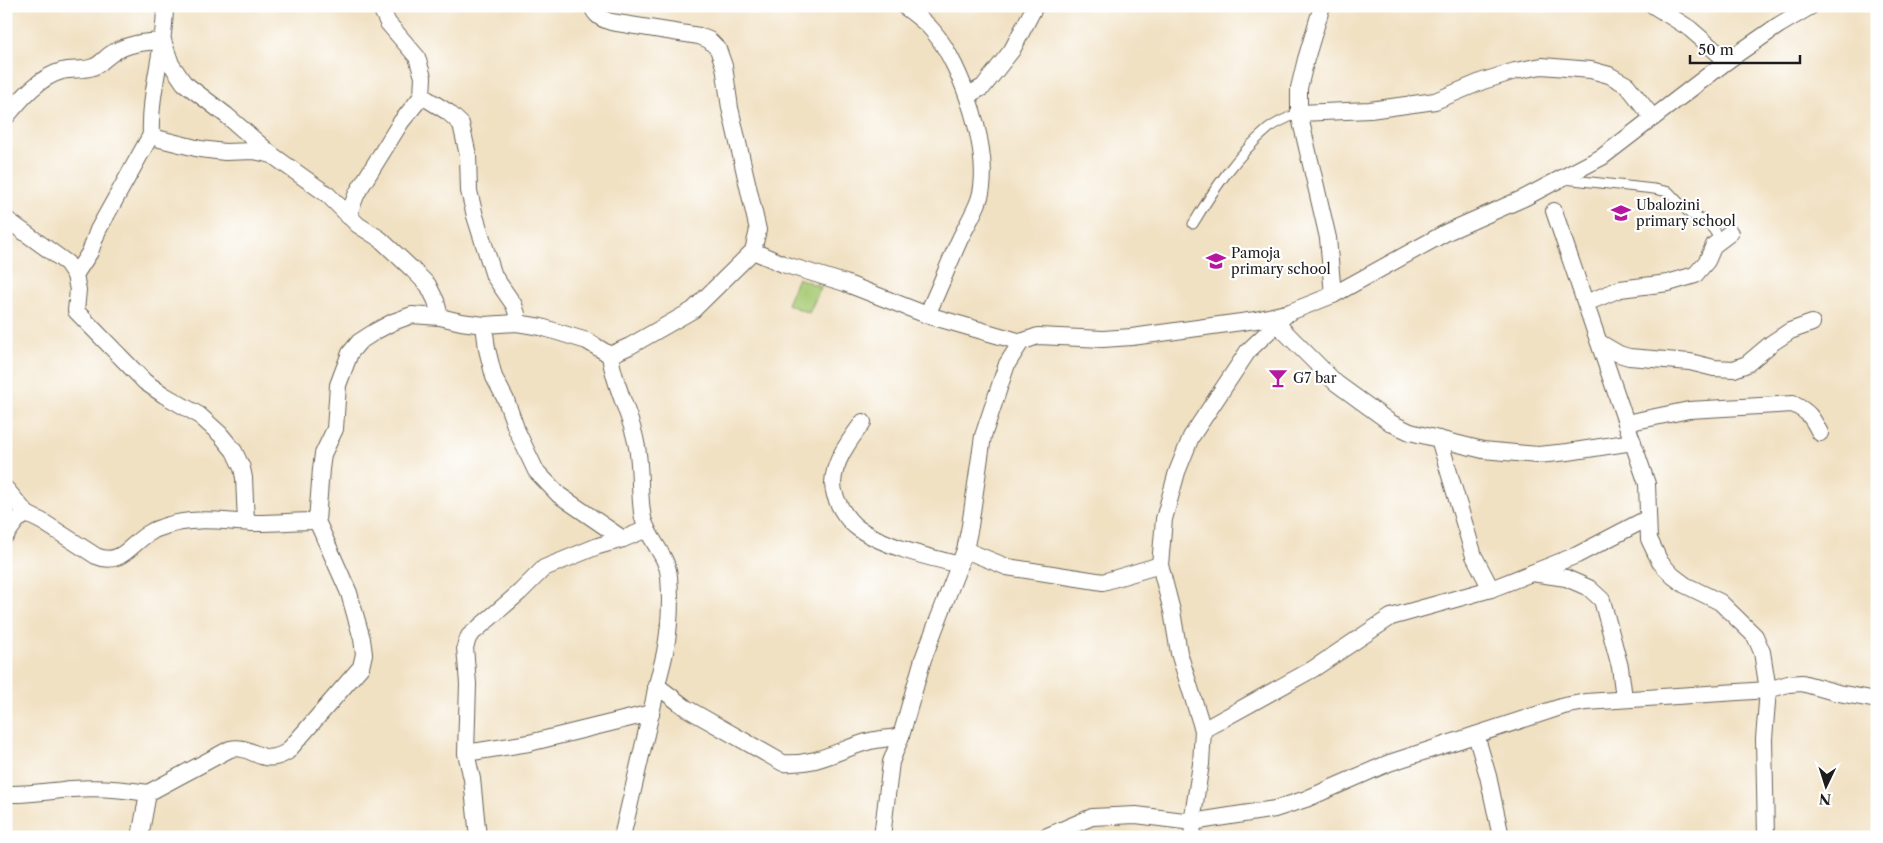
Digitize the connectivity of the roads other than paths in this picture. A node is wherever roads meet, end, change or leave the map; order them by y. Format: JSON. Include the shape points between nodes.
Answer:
{"nodes":[{"id":1,"x":166,"y":6,"type":"edge"},
{"id":2,"x":380,"y":6,"type":"edge"},
{"id":3,"x":592,"y":6,"type":"edge"},
{"id":4,"x":904,"y":6,"type":"edge"},
{"id":5,"x":1035,"y":6,"type":"edge"},
{"id":6,"x":1322,"y":6,"type":"edge"},
{"id":7,"x":1654,"y":6,"type":"edge"},
{"id":8,"x":1811,"y":6,"type":"edge"},
{"id":9,"x":163,"y":41,"type":"junction"},
{"id":10,"x":1727,"y":60,"type":"junction"},
{"id":11,"x":968,"y":95,"type":"junction"},
{"id":12,"x":422,"y":96,"type":"junction"},
{"id":13,"x":1299,"y":113,"type":"junction"},
{"id":14,"x":6,"y":117,"type":"edge"},
{"id":15,"x":1653,"y":118,"type":"junction"},
{"id":16,"x":151,"y":135,"type":"junction"},
{"id":17,"x":272,"y":155,"type":"junction"},
{"id":18,"x":1560,"y":179,"type":"junction"},
{"id":19,"x":1554,"y":211,"type":"dead end"},
{"id":20,"x":348,"y":216,"type":"junction"},
{"id":21,"x":6,"y":219,"type":"edge"},
{"id":22,"x":1194,"y":224,"type":"dead end"},
{"id":23,"x":1725,"y":237,"type":"joint"},
{"id":24,"x":753,"y":250,"type":"junction"},
{"id":25,"x":75,"y":275,"type":"junction"},
{"id":26,"x":1333,"y":295,"type":"junction"},
{"id":27,"x":1586,"y":303,"type":"junction"},
{"id":28,"x":1290,"y":312,"type":"junction"},
{"id":29,"x":927,"y":315,"type":"junction"},
{"id":30,"x":440,"y":317,"type":"junction"},
{"id":31,"x":517,"y":323,"type":"junction"},
{"id":32,"x":1812,"y":323,"type":"dead end"},
{"id":33,"x":1277,"y":324,"type":"junction"},
{"id":34,"x":484,"y":325,"type":"junction"},
{"id":35,"x":1021,"y":342,"type":"junction"},
{"id":36,"x":1600,"y":343,"type":"junction"},
{"id":37,"x":610,"y":355,"type":"junction"},
{"id":38,"x":863,"y":422,"type":"dead end"},
{"id":39,"x":1626,"y":422,"type":"junction"},
{"id":40,"x":1820,"y":433,"type":"dead end"},
{"id":41,"x":1439,"y":439,"type":"junction"},
{"id":42,"x":1633,"y":442,"type":"junction"},
{"id":43,"x":6,"y":489,"type":"edge"},
{"id":44,"x":27,"y":514,"type":"junction"},
{"id":45,"x":1648,"y":518,"type":"junction"},
{"id":46,"x":318,"y":520,"type":"junction"},
{"id":47,"x":246,"y":522,"type":"junction"},
{"id":48,"x":647,"y":529,"type":"junction"},
{"id":49,"x":6,"y":535,"type":"edge"},
{"id":50,"x":623,"y":539,"type":"junction"},
{"id":51,"x":963,"y":558,"type":"junction"},
{"id":52,"x":1160,"y":565,"type":"junction"},
{"id":53,"x":1532,"y":573,"type":"junction"},
{"id":54,"x":1491,"y":589,"type":"junction"},
{"id":55,"x":656,"y":685,"type":"junction"},
{"id":56,"x":1768,"y":690,"type":"junction"},
{"id":57,"x":1624,"y":698,"type":"junction"},
{"id":58,"x":1877,"y":700,"type":"edge"},
{"id":59,"x":651,"y":713,"type":"junction"},
{"id":60,"x":1203,"y":730,"type":"junction"},
{"id":61,"x":1476,"y":735,"type":"junction"},
{"id":62,"x":901,"y":736,"type":"junction"},
{"id":63,"x":466,"y":753,"type":"junction"},
{"id":64,"x":148,"y":793,"type":"junction"},
{"id":65,"x":6,"y":794,"type":"edge"},
{"id":66,"x":1193,"y":829,"type":"edge"},
{"id":67,"x":140,"y":837,"type":"edge"},
{"id":68,"x":478,"y":837,"type":"edge"},
{"id":69,"x":622,"y":837,"type":"edge"},
{"id":70,"x":882,"y":837,"type":"edge"},
{"id":71,"x":1045,"y":837,"type":"edge"},
{"id":72,"x":1501,"y":837,"type":"edge"},
{"id":73,"x":1766,"y":837,"type":"edge"}],
"edges":[{"from":1,"to":9,"type":"street"},
{"from":2,"to":12,"type":"street","via":[[388,23],[417,57],[423,77]]},
{"from":3,"to":24,"type":"street","via":[[606,21],[699,36],[710,40],[718,49],[758,230]]},
{"from":4,"to":11,"type":"street","via":[[934,32]]},
{"from":5,"to":11,"type":"street","via":[[1012,50],[983,87]]},
{"from":6,"to":13,"type":"street","via":[[1299,88]]},
{"from":7,"to":10,"type":"street","via":[[1689,28]]},
{"from":8,"to":10,"type":"street"},
{"from":9,"to":14,"type":"street","via":[[139,42],[123,47],[85,70],[62,71],[49,76],[26,94]]},
{"from":9,"to":16,"type":"street","via":[[153,89]]},
{"from":9,"to":17,"type":"street","via":[[171,64],[184,83]]},
{"from":10,"to":15,"type":"street"},
{"from":11,"to":29,"type":"street","via":[[980,147],[983,174],[980,199]]},
{"from":12,"to":20,"type":"street","via":[[401,122],[357,193]]},
{"from":12,"to":31,"type":"street","via":[[448,112],[460,124],[468,155],[469,191],[475,216],[494,276],[514,305]]},
{"from":13,"to":15,"type":"street","via":[[1370,110],[1435,101],[1483,81],[1542,66],[1590,70],[1608,75],[1627,85]]},
{"from":13,"to":22,"type":"lane","via":[[1268,128],[1229,168]]},
{"from":13,"to":26,"type":"street","via":[[1328,238]]},
{"from":15,"to":18,"type":"street","via":[[1602,157]]},
{"from":16,"to":17,"type":"street","via":[[200,149]]},
{"from":16,"to":25,"type":"street"},
{"from":17,"to":20,"type":"street","via":[[328,195]]},
{"from":18,"to":23,"type":"lane","via":[[1669,192],[1690,214]]},
{"from":18,"to":26,"type":"street","via":[[1447,232]]},
{"from":19,"to":27,"type":"street"},
{"from":20,"to":30,"type":"street","via":[[380,239],[428,285]]},
{"from":21,"to":25,"type":"street","via":[[66,263]]},
{"from":23,"to":27,"type":"street","via":[[1714,245],[1694,275],[1668,283],[1620,289]]},
{"from":24,"to":29,"type":"street","via":[[783,264],[845,283]]},
{"from":24,"to":37,"type":"street","via":[[693,310]]},
{"from":25,"to":47,"type":"street","via":[[76,311],[145,382],[199,416],[234,451],[244,478]]},
{"from":26,"to":28,"type":"street"},
{"from":27,"to":36,"type":"street"},
{"from":28,"to":33,"type":"street"},
{"from":28,"to":35,"type":"street","via":[[1256,320],[1132,337],[1038,336]]},
{"from":29,"to":35,"type":"street"},
{"from":30,"to":34,"type":"street"},
{"from":30,"to":46,"type":"street","via":[[412,315],[393,322],[359,342],[350,353],[338,386],[335,429],[323,454]]},
{"from":31,"to":34,"type":"street"},
{"from":31,"to":37,"type":"street","via":[[566,333]]},
{"from":32,"to":36,"type":"street","via":[[1790,331],[1747,364],[1734,369],[1629,357]]},
{"from":33,"to":41,"type":"street","via":[[1336,383],[1360,402],[1399,428]]},
{"from":33,"to":52,"type":"street","via":[[1248,351],[1191,437],[1164,519]]},
{"from":34,"to":50,"type":"street","via":[[494,377],[536,471],[559,494]]},
{"from":35,"to":51,"type":"street","via":[[1007,364],[983,436]]},
{"from":36,"to":39,"type":"street"},
{"from":37,"to":48,"type":"street","via":[[612,373],[636,440]]},
{"from":38,"to":51,"type":"street","via":[[846,446],[834,476],[833,484],[842,510],[858,528],[877,538],[923,556]]},
{"from":39,"to":40,"type":"street","via":[[1689,410],[1793,404],[1812,416]]},
{"from":39,"to":42,"type":"street"},
{"from":41,"to":42,"type":"street","via":[[1483,450],[1538,455]]},
{"from":41,"to":54,"type":"street","via":[[1474,556]]},
{"from":42,"to":45,"type":"street","via":[[1647,484]]},
{"from":43,"to":44,"type":"street"},
{"from":44,"to":47,"type":"street","via":[[104,560],[122,555],[150,532],[167,526],[208,520]]},
{"from":44,"to":49,"type":"street","via":[[17,520]]},
{"from":45,"to":53,"type":"street","via":[[1577,555]]},
{"from":45,"to":56,"type":"street","via":[[1649,539],[1660,562],[1685,585],[1720,602],[1755,636],[1762,652]]},
{"from":46,"to":47,"type":"street"},
{"from":46,"to":64,"type":"street","via":[[349,593],[362,639],[364,654],[361,667],[287,752],[266,758],[240,748],[230,749]]},
{"from":48,"to":50,"type":"street"},
{"from":48,"to":55,"type":"street","via":[[669,574],[670,619]]},
{"from":50,"to":63,"type":"street","via":[[544,568],[469,636],[465,647],[468,684]]},
{"from":51,"to":52,"type":"street","via":[[1104,582]]},
{"from":51,"to":62,"type":"street","via":[[923,659]]},
{"from":52,"to":60,"type":"street","via":[[1179,653]]},
{"from":53,"to":54,"type":"street"},
{"from":53,"to":57,"type":"street","via":[[1566,578],[1589,588],[1602,600],[1620,667]]},
{"from":54,"to":60,"type":"street","via":[[1391,617],[1313,668]]},
{"from":55,"to":59,"type":"street"},
{"from":55,"to":62,"type":"street","via":[[686,708],[783,763],[816,761],[870,741]]},
{"from":56,"to":57,"type":"street"},
{"from":56,"to":58,"type":"street","via":[[1802,683]]},
{"from":56,"to":73,"type":"street","via":[[1764,739]]},
{"from":57,"to":61,"type":"street","via":[[1564,706]]},
{"from":59,"to":63,"type":"street","via":[[528,743]]},
{"from":59,"to":69,"type":"street"},
{"from":60,"to":66,"type":"street"},
{"from":61,"to":66,"type":"street","via":[[1389,763],[1306,799]]},
{"from":61,"to":72,"type":"street"},
{"from":62,"to":70,"type":"street","via":[[891,762]]},
{"from":63,"to":68,"type":"street"},
{"from":64,"to":65,"type":"street","via":[[98,788]]},
{"from":64,"to":67,"type":"street"},
{"from":66,"to":71,"type":"street","via":[[1136,815],[1092,817]]}]}
